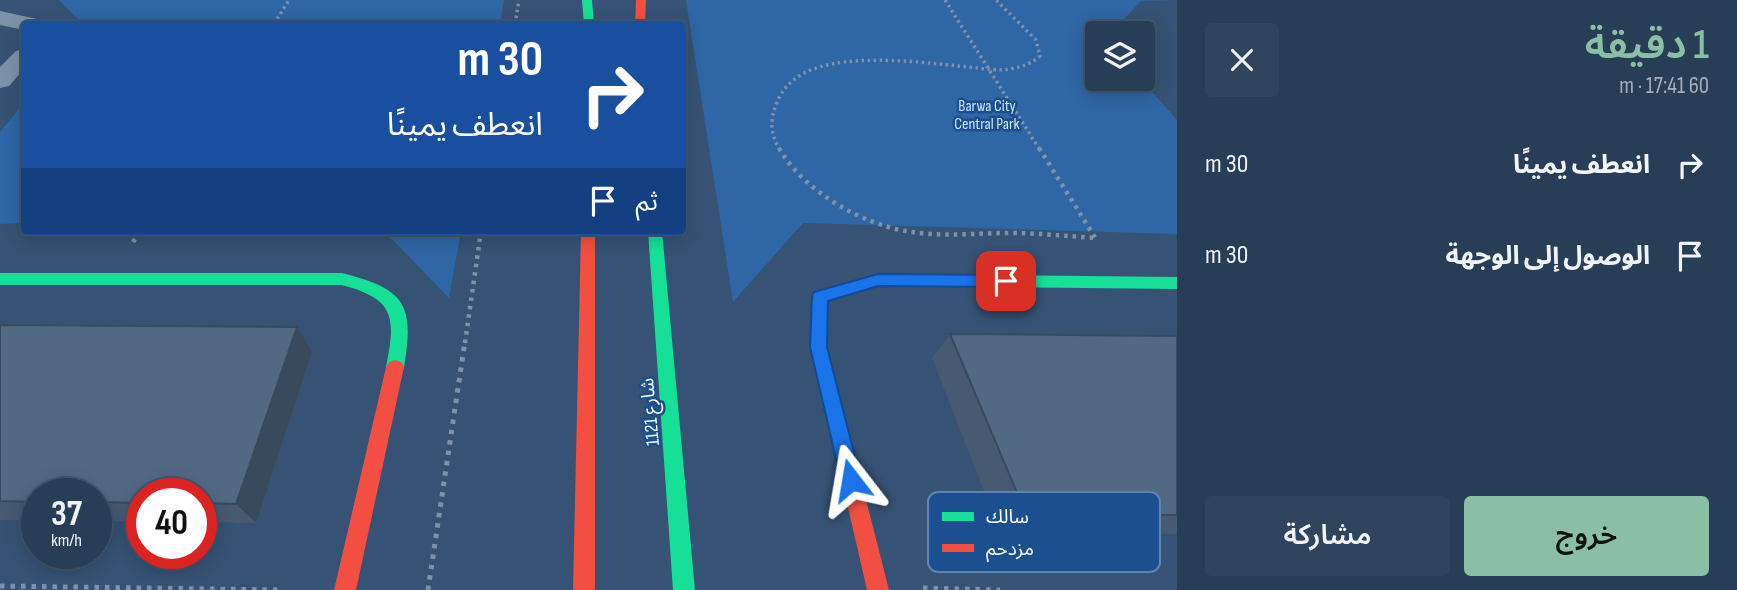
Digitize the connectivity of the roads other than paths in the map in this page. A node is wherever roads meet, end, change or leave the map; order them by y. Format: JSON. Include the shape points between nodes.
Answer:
{"nodes":[{"id":1,"x":587,"y":0,"type":"edge"},
{"id":2,"x":641,"y":0,"type":"edge"},
{"id":3,"x":0,"y":18,"type":"edge"},
{"id":4,"x":589,"y":21,"type":"edge"},
{"id":5,"x":640,"y":21,"type":"edge"},
{"id":6,"x":21,"y":22,"type":"edge"},
{"id":7,"x":21,"y":59,"type":"edge"},
{"id":8,"x":0,"y":80,"type":"edge"},
{"id":9,"x":588,"y":235,"type":"edge"},
{"id":10,"x":655,"y":235,"type":"edge"},
{"id":11,"x":0,"y":279,"type":"edge"},
{"id":12,"x":1177,"y":283,"type":"edge"},
{"id":13,"x":877,"y":588,"type":"edge"},
{"id":14,"x":345,"y":590,"type":"edge"},
{"id":15,"x":584,"y":590,"type":"edge"},
{"id":16,"x":684,"y":590,"type":"edge"}],
"edges":[{"from":1,"to":4,"type":"street"},
{"from":2,"to":5,"type":"street"},
{"from":3,"to":6,"type":"street"},
{"from":7,"to":8,"type":"street"},
{"from":9,"to":15,"type":"street"},
{"from":10,"to":16,"type":"street","name":"شارع 1121"},
{"from":11,"to":14,"type":"street","via":[[342,279],[371,285],[392,299],[402,312],[402,334]]},
{"from":12,"to":13,"type":"street","via":[[878,280],[820,297],[819,347]]}]}
